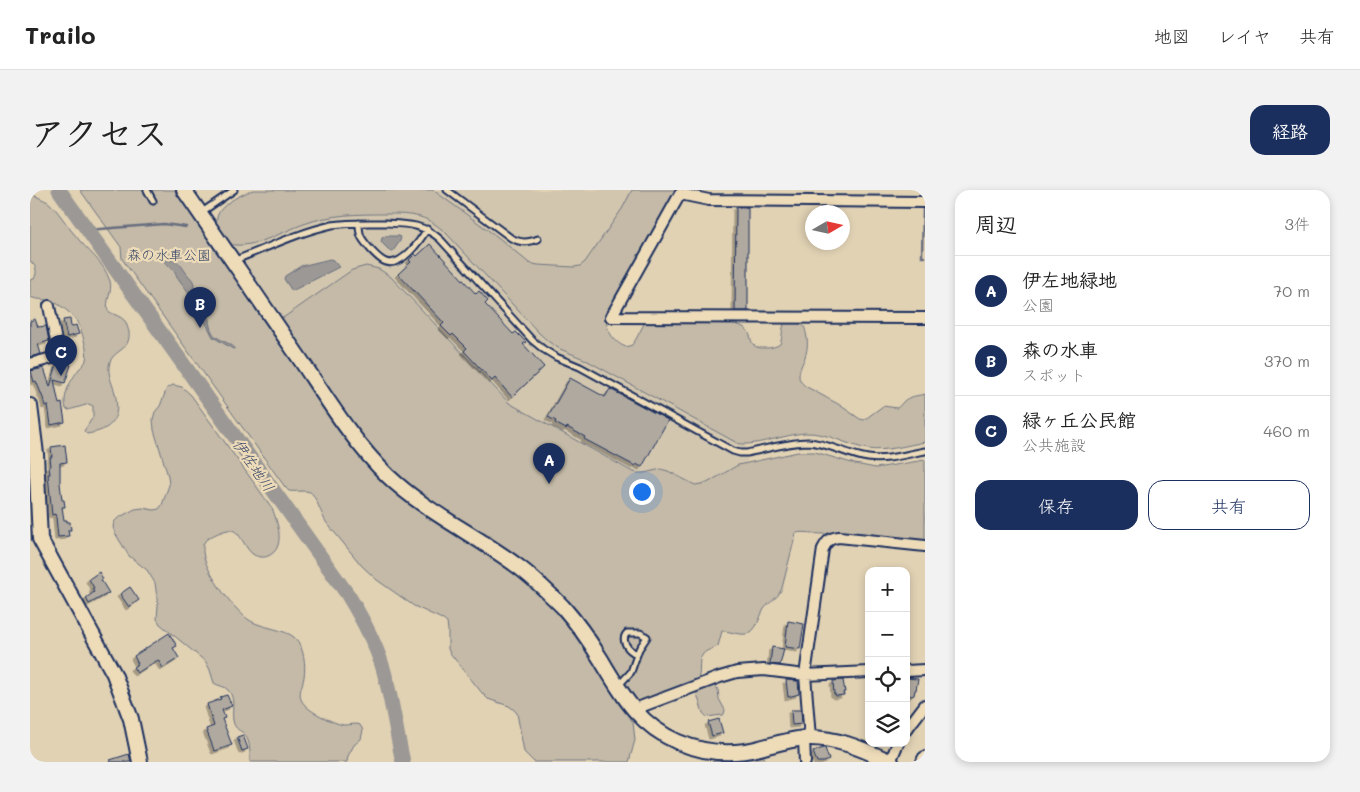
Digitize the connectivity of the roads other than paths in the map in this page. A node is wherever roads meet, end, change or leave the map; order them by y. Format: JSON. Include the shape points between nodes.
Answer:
{"nodes":[{"id":1,"x":147,"y":190,"type":"edge"},
{"id":2,"x":184,"y":190,"type":"edge"},
{"id":3,"x":234,"y":190,"type":"edge"},
{"id":4,"x":447,"y":190,"type":"edge"},
{"id":5,"x":153,"y":201,"type":"dead end"},
{"id":6,"x":925,"y":202,"type":"edge"},
{"id":7,"x":200,"y":214,"type":"junction"},
{"id":8,"x":359,"y":222,"type":"junction"},
{"id":9,"x":427,"y":229,"type":"junction"},
{"id":10,"x":538,"y":239,"type":"dead end"},
{"id":11,"x":233,"y":262,"type":"junction"},
{"id":12,"x":49,"y":306,"type":"dead end"},
{"id":13,"x":925,"y":318,"type":"edge"},
{"id":14,"x":30,"y":364,"type":"edge"},
{"id":15,"x":30,"y":411,"type":"edge"},
{"id":16,"x":925,"y":451,"type":"edge"},
{"id":17,"x":34,"y":523,"type":"edge"},
{"id":18,"x":925,"y":546,"type":"edge"},
{"id":19,"x":637,"y":654,"type":"junction"},
{"id":20,"x":925,"y":670,"type":"edge"},
{"id":21,"x":910,"y":671,"type":"edge"},
{"id":22,"x":865,"y":672,"type":"edge"},
{"id":23,"x":805,"y":675,"type":"junction"},
{"id":24,"x":617,"y":687,"type":"junction"},
{"id":25,"x":925,"y":705,"type":"edge"},
{"id":26,"x":635,"y":711,"type":"junction"},
{"id":27,"x":910,"y":725,"type":"edge"},
{"id":28,"x":807,"y":739,"type":"junction"},
{"id":29,"x":896,"y":747,"type":"edge"},
{"id":30,"x":140,"y":762,"type":"edge"},
{"id":31,"x":805,"y":762,"type":"edge"},
{"id":32,"x":890,"y":762,"type":"edge"}],
"edges":[{"from":1,"to":5,"type":"lane"},
{"from":2,"to":7,"type":"street"},
{"from":3,"to":7,"type":"lane"},
{"from":4,"to":10,"type":"lane","via":[[511,238],[519,242]]},
{"from":6,"to":13,"type":"street","via":[[709,200],[680,194],[611,317]]},
{"from":7,"to":11,"type":"street"},
{"from":8,"to":9,"type":"lane","via":[[411,224]]},
{"from":8,"to":9,"type":"lane","via":[[362,240],[381,260],[390,263],[403,258],[420,242]]},
{"from":8,"to":11,"type":"lane","via":[[321,228]]},
{"from":9,"to":16,"type":"lane","via":[[543,350],[733,451],[747,453],[807,442],[876,459]]},
{"from":11,"to":24,"type":"street","via":[[371,459],[426,507],[516,565],[548,593],[590,641]]},
{"from":12,"to":14,"type":"street","via":[[60,356]]},
{"from":15,"to":17,"type":"street","via":[[36,454]]},
{"from":17,"to":30,"type":"street","via":[[122,692]]},
{"from":18,"to":23,"type":"street","via":[[839,537],[826,542]]},
{"from":19,"to":19,"type":"lane","via":[[647,637],[640,633],[627,633],[625,642],[630,651]]},
{"from":19,"to":24,"type":"lane","via":[[631,672]]},
{"from":20,"to":21,"type":"street"},
{"from":22,"to":23,"type":"street"},
{"from":23,"to":26,"type":"street","via":[[764,670],[737,672]]},
{"from":23,"to":28,"type":"street"},
{"from":24,"to":26,"type":"street"},
{"from":25,"to":27,"type":"street"},
{"from":26,"to":28,"type":"street","via":[[663,734],[709,751],[742,751]]},
{"from":28,"to":31,"type":"street"},
{"from":28,"to":32,"type":"street","via":[[848,744]]},
{"from":29,"to":32,"type":"street"}]}
